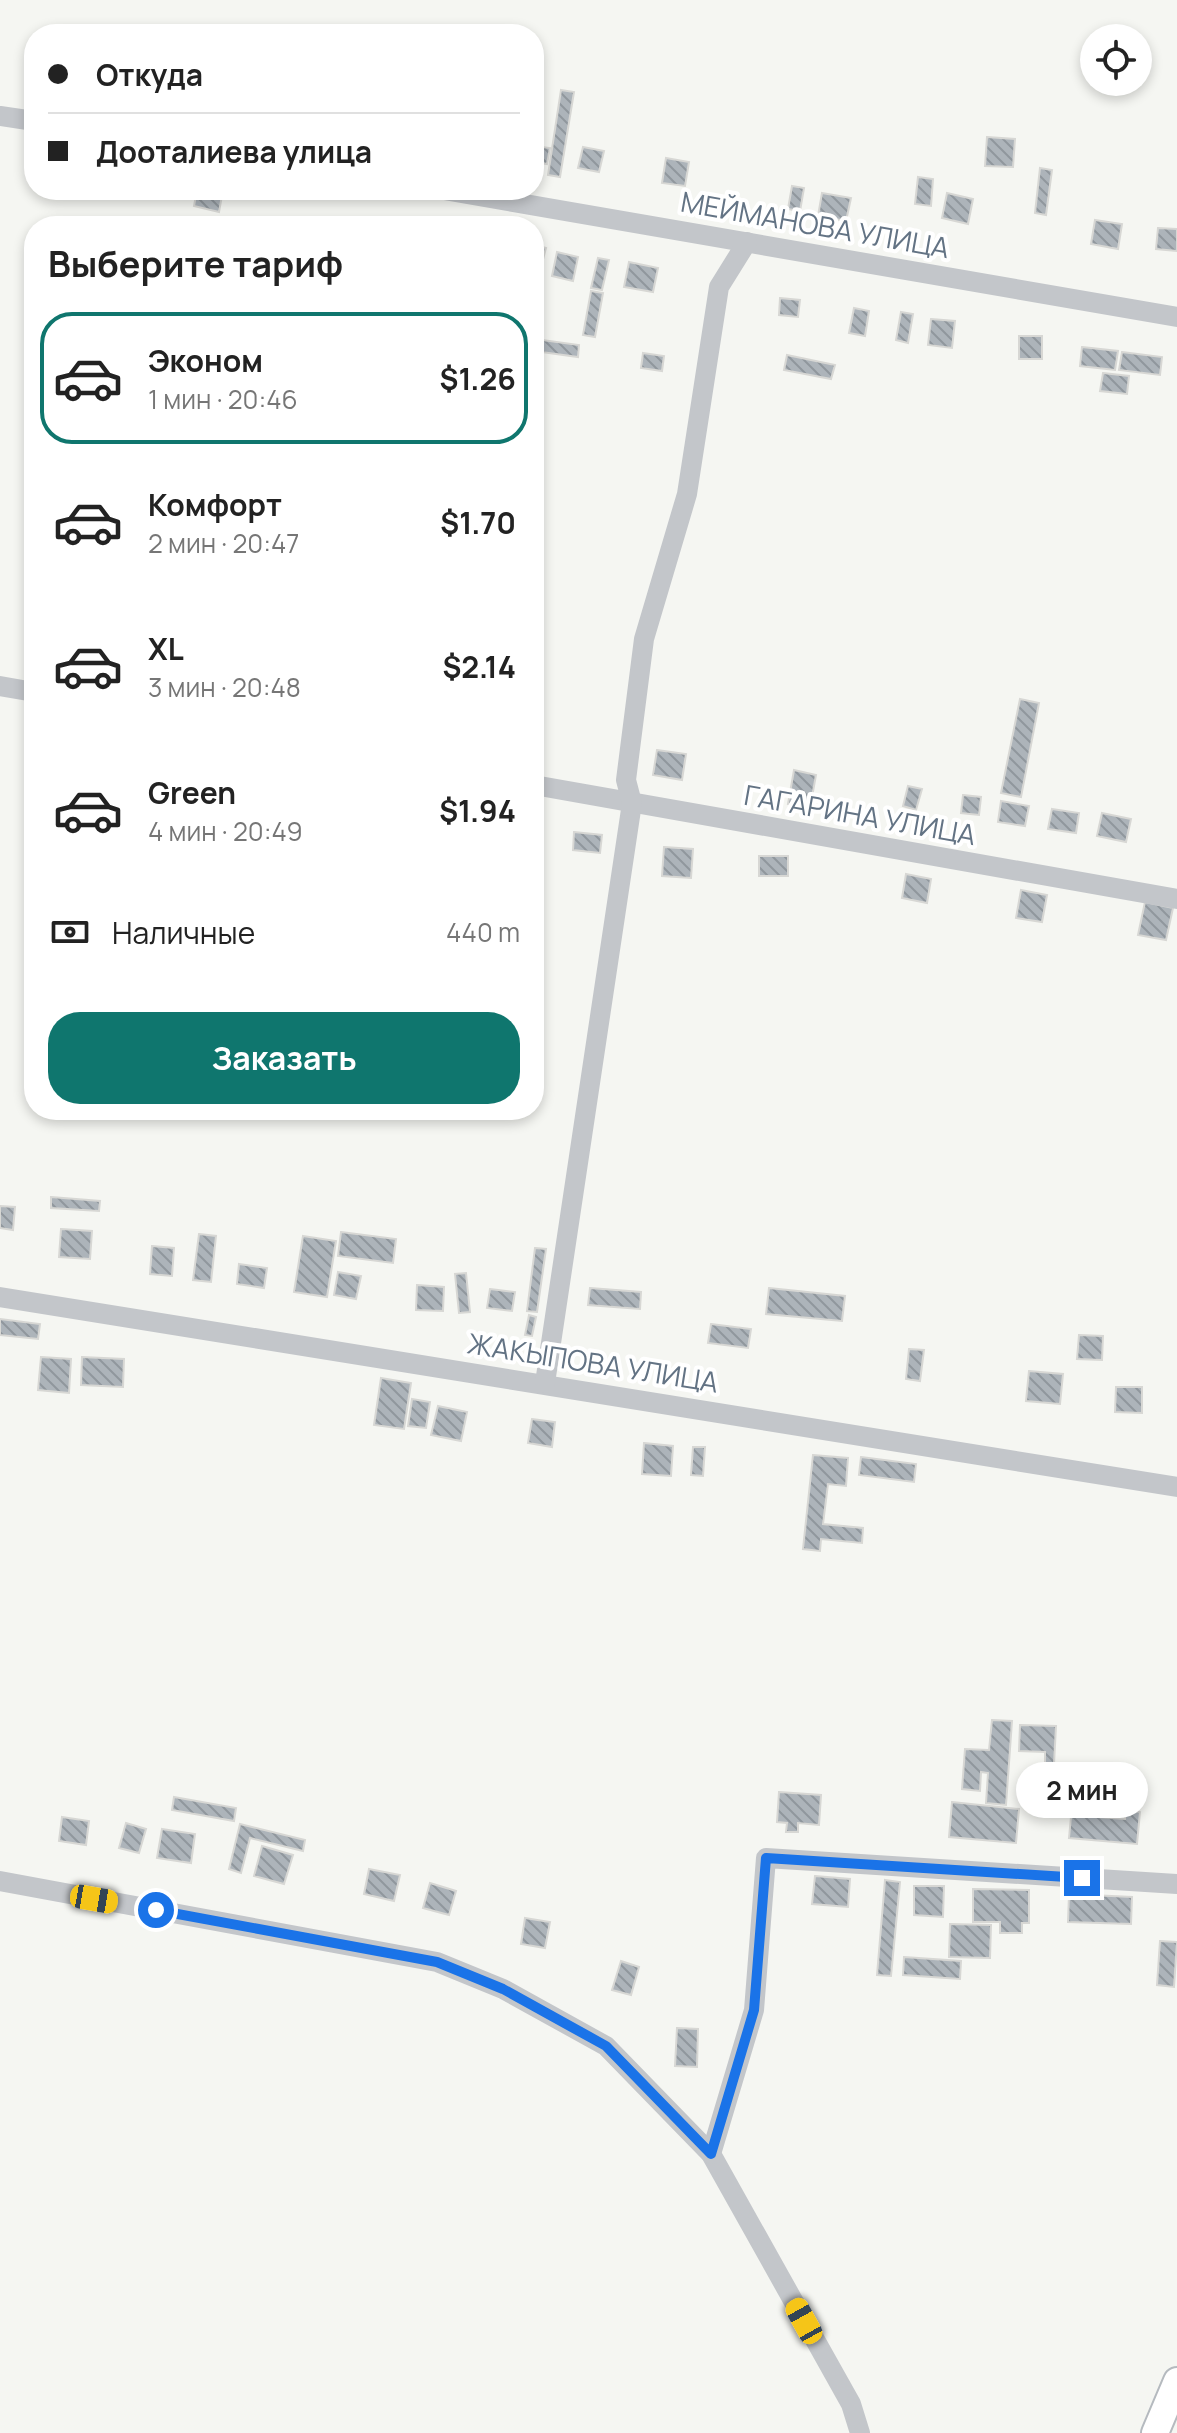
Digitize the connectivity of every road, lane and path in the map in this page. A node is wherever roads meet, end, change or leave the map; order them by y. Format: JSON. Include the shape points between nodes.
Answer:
{"nodes":[{"id":1,"x":0,"y":116,"type":"edge"},
{"id":2,"x":24,"y":120,"type":"edge"},
{"id":3,"x":502,"y":200,"type":"edge"},
{"id":4,"x":747,"y":242,"type":"junction"},
{"id":5,"x":1177,"y":317,"type":"edge"},
{"id":6,"x":0,"y":686,"type":"edge"},
{"id":7,"x":24,"y":690,"type":"edge"},
{"id":8,"x":544,"y":787,"type":"edge"},
{"id":9,"x":632,"y":803,"type":"junction"},
{"id":10,"x":1177,"y":899,"type":"edge"},
{"id":11,"x":0,"y":1297,"type":"edge"},
{"id":12,"x":545,"y":1383,"type":"junction"},
{"id":13,"x":1177,"y":1487,"type":"edge"},
{"id":14,"x":0,"y":1881,"type":"edge"},
{"id":15,"x":1177,"y":1884,"type":"edge"},
{"id":16,"x":711,"y":2154,"type":"junction"},
{"id":17,"x":1177,"y":2381,"type":"edge"},
{"id":18,"x":860,"y":2433,"type":"edge"},
{"id":19,"x":1155,"y":2433,"type":"edge"}],
"edges":[{"from":1,"to":2,"type":"street"},
{"from":3,"to":4,"type":"street","name":"МЕЙМАНОВА УЛИЦА"},
{"from":4,"to":5,"type":"street","name":"МЕЙМАНОВА УЛИЦА"},
{"from":4,"to":9,"type":"street","via":[[719,287],[687,494],[644,639],[626,780]]},
{"from":6,"to":7,"type":"street"},
{"from":8,"to":9,"type":"street","name":"ГАГАРИНА УЛИЦА"},
{"from":9,"to":10,"type":"street","name":"ГАГАРИНА УЛИЦА"},
{"from":9,"to":12,"type":"street"},
{"from":11,"to":12,"type":"street","name":"ЖАКЫПОВА УЛИЦА"},
{"from":12,"to":13,"type":"street","name":"ЖАКЫПОВА УЛИЦА"},
{"from":14,"to":16,"type":"street","via":[[437,1962],[503,1989],[606,2046]]},
{"from":15,"to":16,"type":"street","via":[[766,1858],[754,2010]]},
{"from":16,"to":18,"type":"street","via":[[851,2404]]},
{"from":17,"to":19,"type":"street"}]}
